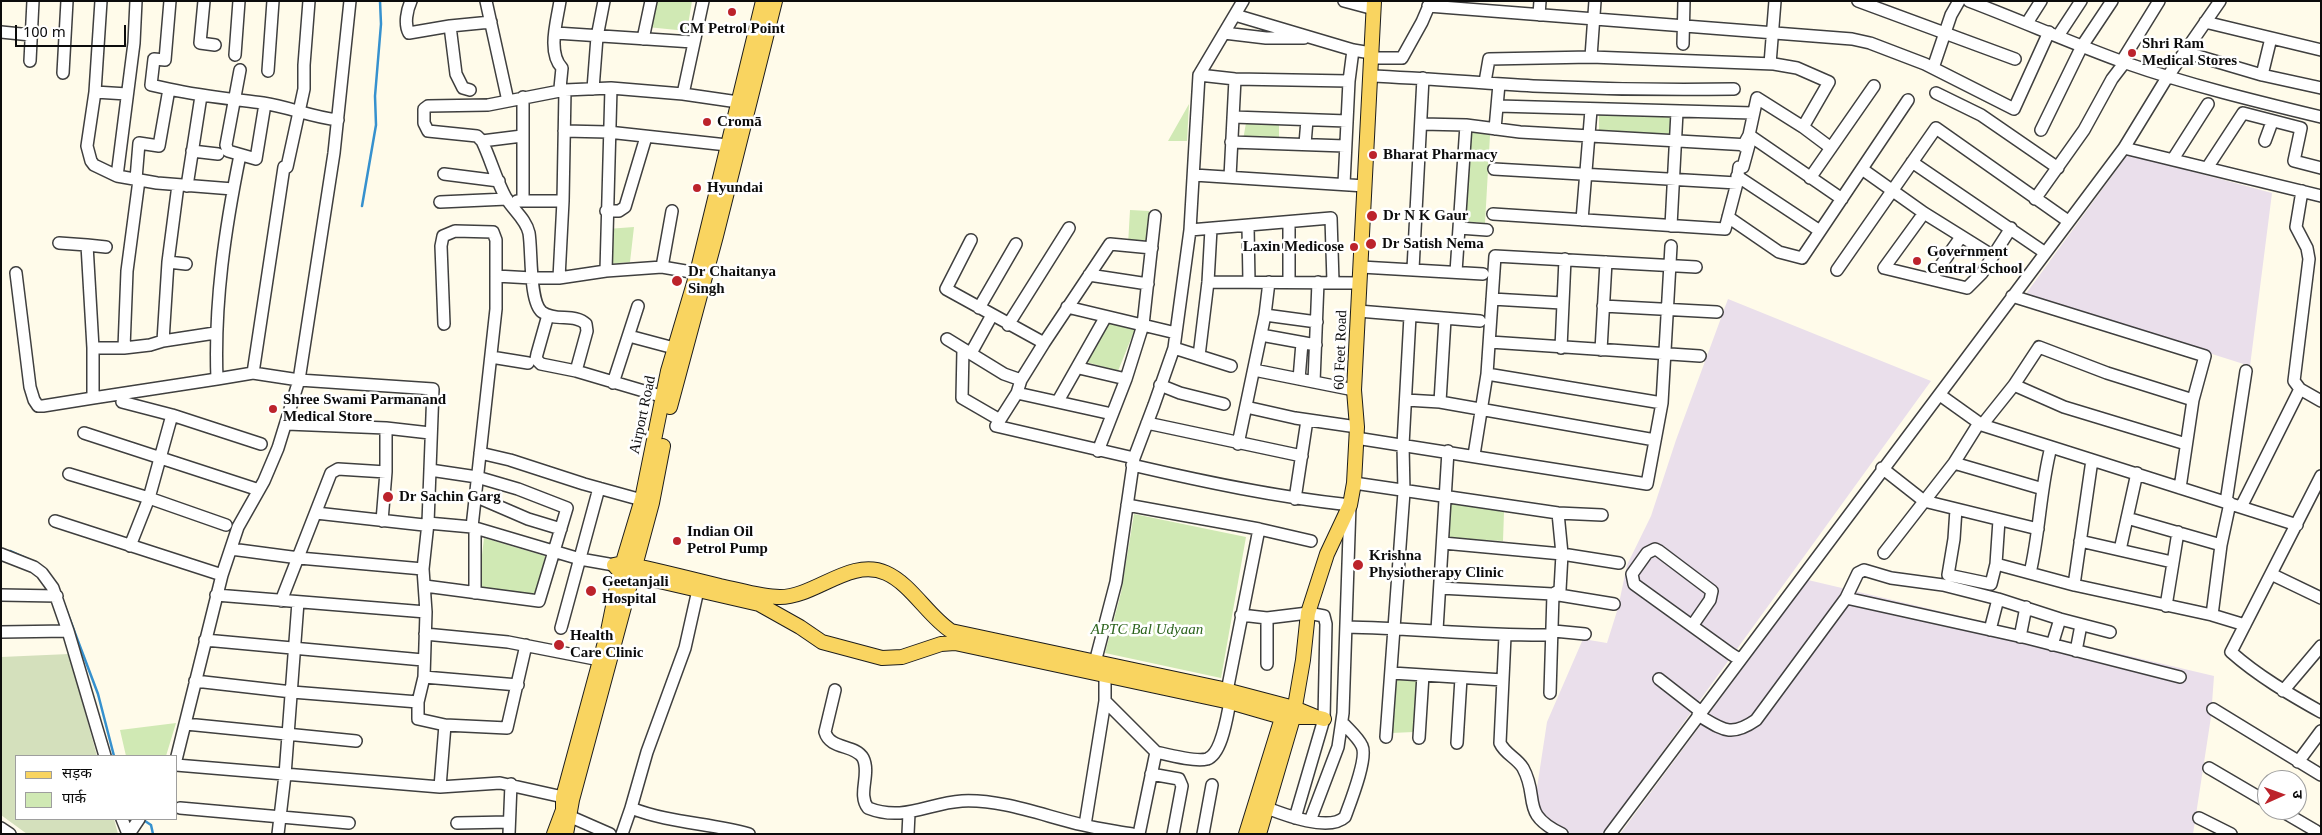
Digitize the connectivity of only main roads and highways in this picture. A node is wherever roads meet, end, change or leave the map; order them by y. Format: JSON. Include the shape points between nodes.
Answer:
{"nodes":[{"id":1,"x":763,"y":1,"type":"edge"},
{"id":2,"x":775,"y":1,"type":"edge"},
{"id":3,"x":1374,"y":5,"type":"edge"},
{"id":4,"x":647,"y":501,"type":"junction"},
{"id":5,"x":625,"y":568,"type":"junction"},
{"id":6,"x":1098,"y":670,"type":"junction"},
{"id":7,"x":1289,"y":712,"type":"junction"},
{"id":8,"x":1320,"y":718,"type":"road end"},
{"id":9,"x":566,"y":815,"type":"junction"},
{"id":10,"x":554,"y":834,"type":"edge"},
{"id":11,"x":566,"y":834,"type":"edge"},
{"id":12,"x":1246,"y":834,"type":"edge"},
{"id":13,"x":1260,"y":834,"type":"edge"}],
"edges":[{"from":1,"to":4,"type":"main road","name":"Airport Road","via":[[697,273],[674,348]]},
{"from":2,"to":4,"type":"main road","name":"Airport Road"},
{"from":3,"to":7,"type":"main road","name":"60 Feet Road","via":[[1354,390],[1354,483],[1350,505],[1326,554],[1308,614],[1297,691]]},
{"from":4,"to":5,"type":"main road","name":"Airport Road"},
{"from":5,"to":6,"type":"main road","via":[[759,604],[822,642],[882,658],[902,657],[941,644],[955,643]]},
{"from":5,"to":6,"type":"main road","via":[[782,597],[799,594],[852,572],[878,571],[886,573],[908,590],[951,631]]},
{"from":5,"to":9,"type":"main road","name":"Airport Road"},
{"from":5,"to":9,"type":"main road","name":"Airport Road","via":[[563,797]]},
{"from":6,"to":7,"type":"main road","via":[[1229,696]]},
{"from":7,"to":8,"type":"main road"},
{"from":7,"to":12,"type":"main road"},
{"from":7,"to":13,"type":"main road"},
{"from":9,"to":10,"type":"main road","name":"Airport Road"},
{"from":9,"to":11,"type":"main road","name":"Airport Road"}]}
